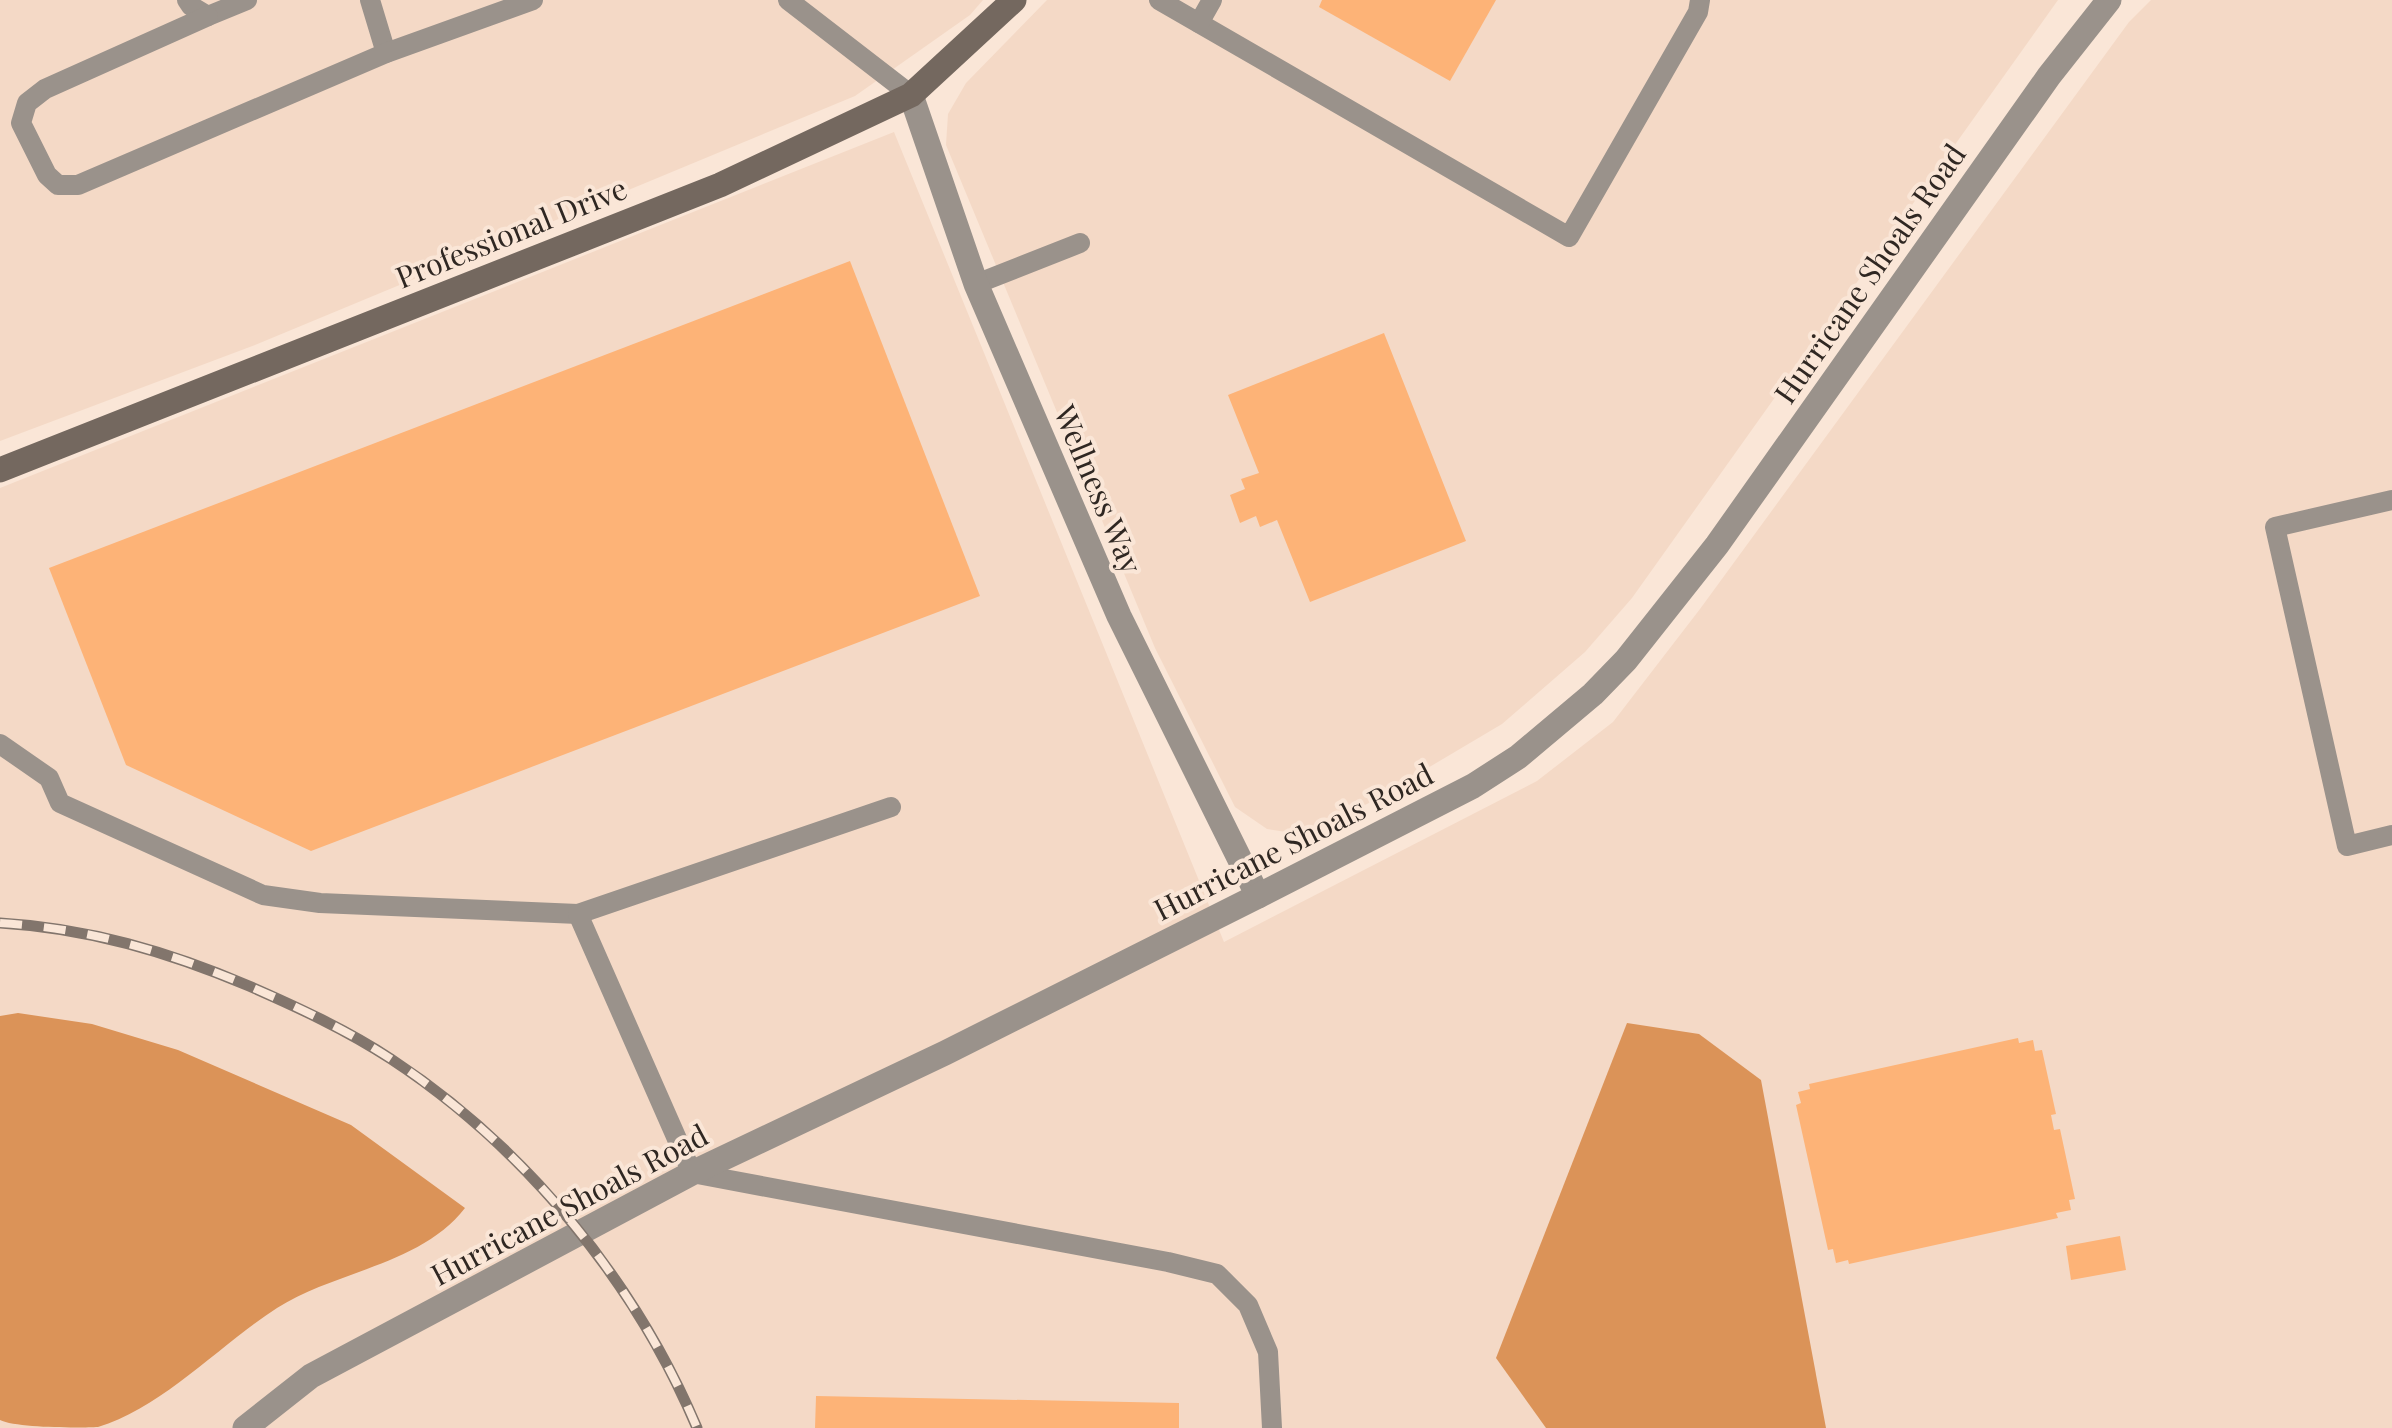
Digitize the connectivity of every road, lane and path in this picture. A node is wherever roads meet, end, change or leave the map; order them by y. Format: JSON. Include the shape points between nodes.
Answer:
{"nodes":[{"id":1,"x":187,"y":0,"type":"edge"},
{"id":2,"x":247,"y":0,"type":"edge"},
{"id":3,"x":370,"y":0,"type":"edge"},
{"id":4,"x":532,"y":0,"type":"edge"},
{"id":5,"x":788,"y":0,"type":"edge"},
{"id":6,"x":1014,"y":0,"type":"edge"},
{"id":7,"x":1159,"y":0,"type":"edge"},
{"id":8,"x":1212,"y":0,"type":"edge"},
{"id":9,"x":1700,"y":0,"type":"edge"},
{"id":10,"x":2109,"y":0,"type":"edge"},
{"id":11,"x":208,"y":16,"type":"junction"},
{"id":12,"x":1199,"y":23,"type":"junction"},
{"id":13,"x":386,"y":53,"type":"junction"},
{"id":14,"x":911,"y":95,"type":"junction"},
{"id":15,"x":1080,"y":243,"type":"dead end"},
{"id":16,"x":976,"y":284,"type":"junction"},
{"id":17,"x":0,"y":470,"type":"edge"},
{"id":18,"x":2392,"y":500,"type":"edge"},
{"id":19,"x":0,"y":744,"type":"edge"},
{"id":20,"x":891,"y":806,"type":"dead end"},
{"id":21,"x":2392,"y":836,"type":"edge"},
{"id":22,"x":1258,"y":896,"type":"junction"},
{"id":23,"x":578,"y":914,"type":"junction"},
{"id":24,"x":692,"y":1173,"type":"junction"},
{"id":25,"x":245,"y":1428,"type":"edge"},
{"id":26,"x":1272,"y":1428,"type":"edge"}],
"edges":[{"from":1,"to":11,"type":"lane"},
{"from":2,"to":11,"type":"lane"},
{"from":3,"to":13,"type":"lane"},
{"from":4,"to":13,"type":"lane"},
{"from":5,"to":14,"type":"lane"},
{"from":6,"to":14,"type":"street","name":"Professional Drive"},
{"from":7,"to":12,"type":"lane"},
{"from":8,"to":12,"type":"lane"},
{"from":9,"to":12,"type":"lane","via":[[1568,238]]},
{"from":10,"to":22,"type":"street","name":"Hurricane Shoals Road","via":[[1626,660],[1557,725],[1488,776]]},
{"from":11,"to":13,"type":"lane","via":[[27,103],[22,123],[47,175],[58,185],[78,185]]},
{"from":14,"to":16,"type":"street","name":"Wellness Way"},
{"from":14,"to":17,"type":"street","name":"Professional Drive","via":[[720,185]]},
{"from":15,"to":16,"type":"lane"},
{"from":16,"to":22,"type":"street","name":"Wellness Way","via":[[1119,616]]},
{"from":18,"to":21,"type":"lane","via":[[2274,527],[2347,846]]},
{"from":19,"to":23,"type":"lane","via":[[49,778],[60,803],[262,895]]},
{"from":20,"to":23,"type":"lane"},
{"from":22,"to":24,"type":"street","name":"Hurricane Shoals Road"},
{"from":23,"to":24,"type":"lane"},
{"from":24,"to":25,"type":"street","name":"Hurricane Shoals Road","via":[[311,1376]]},
{"from":24,"to":26,"type":"lane","via":[[1217,1274],[1248,1305],[1268,1352]]}]}
